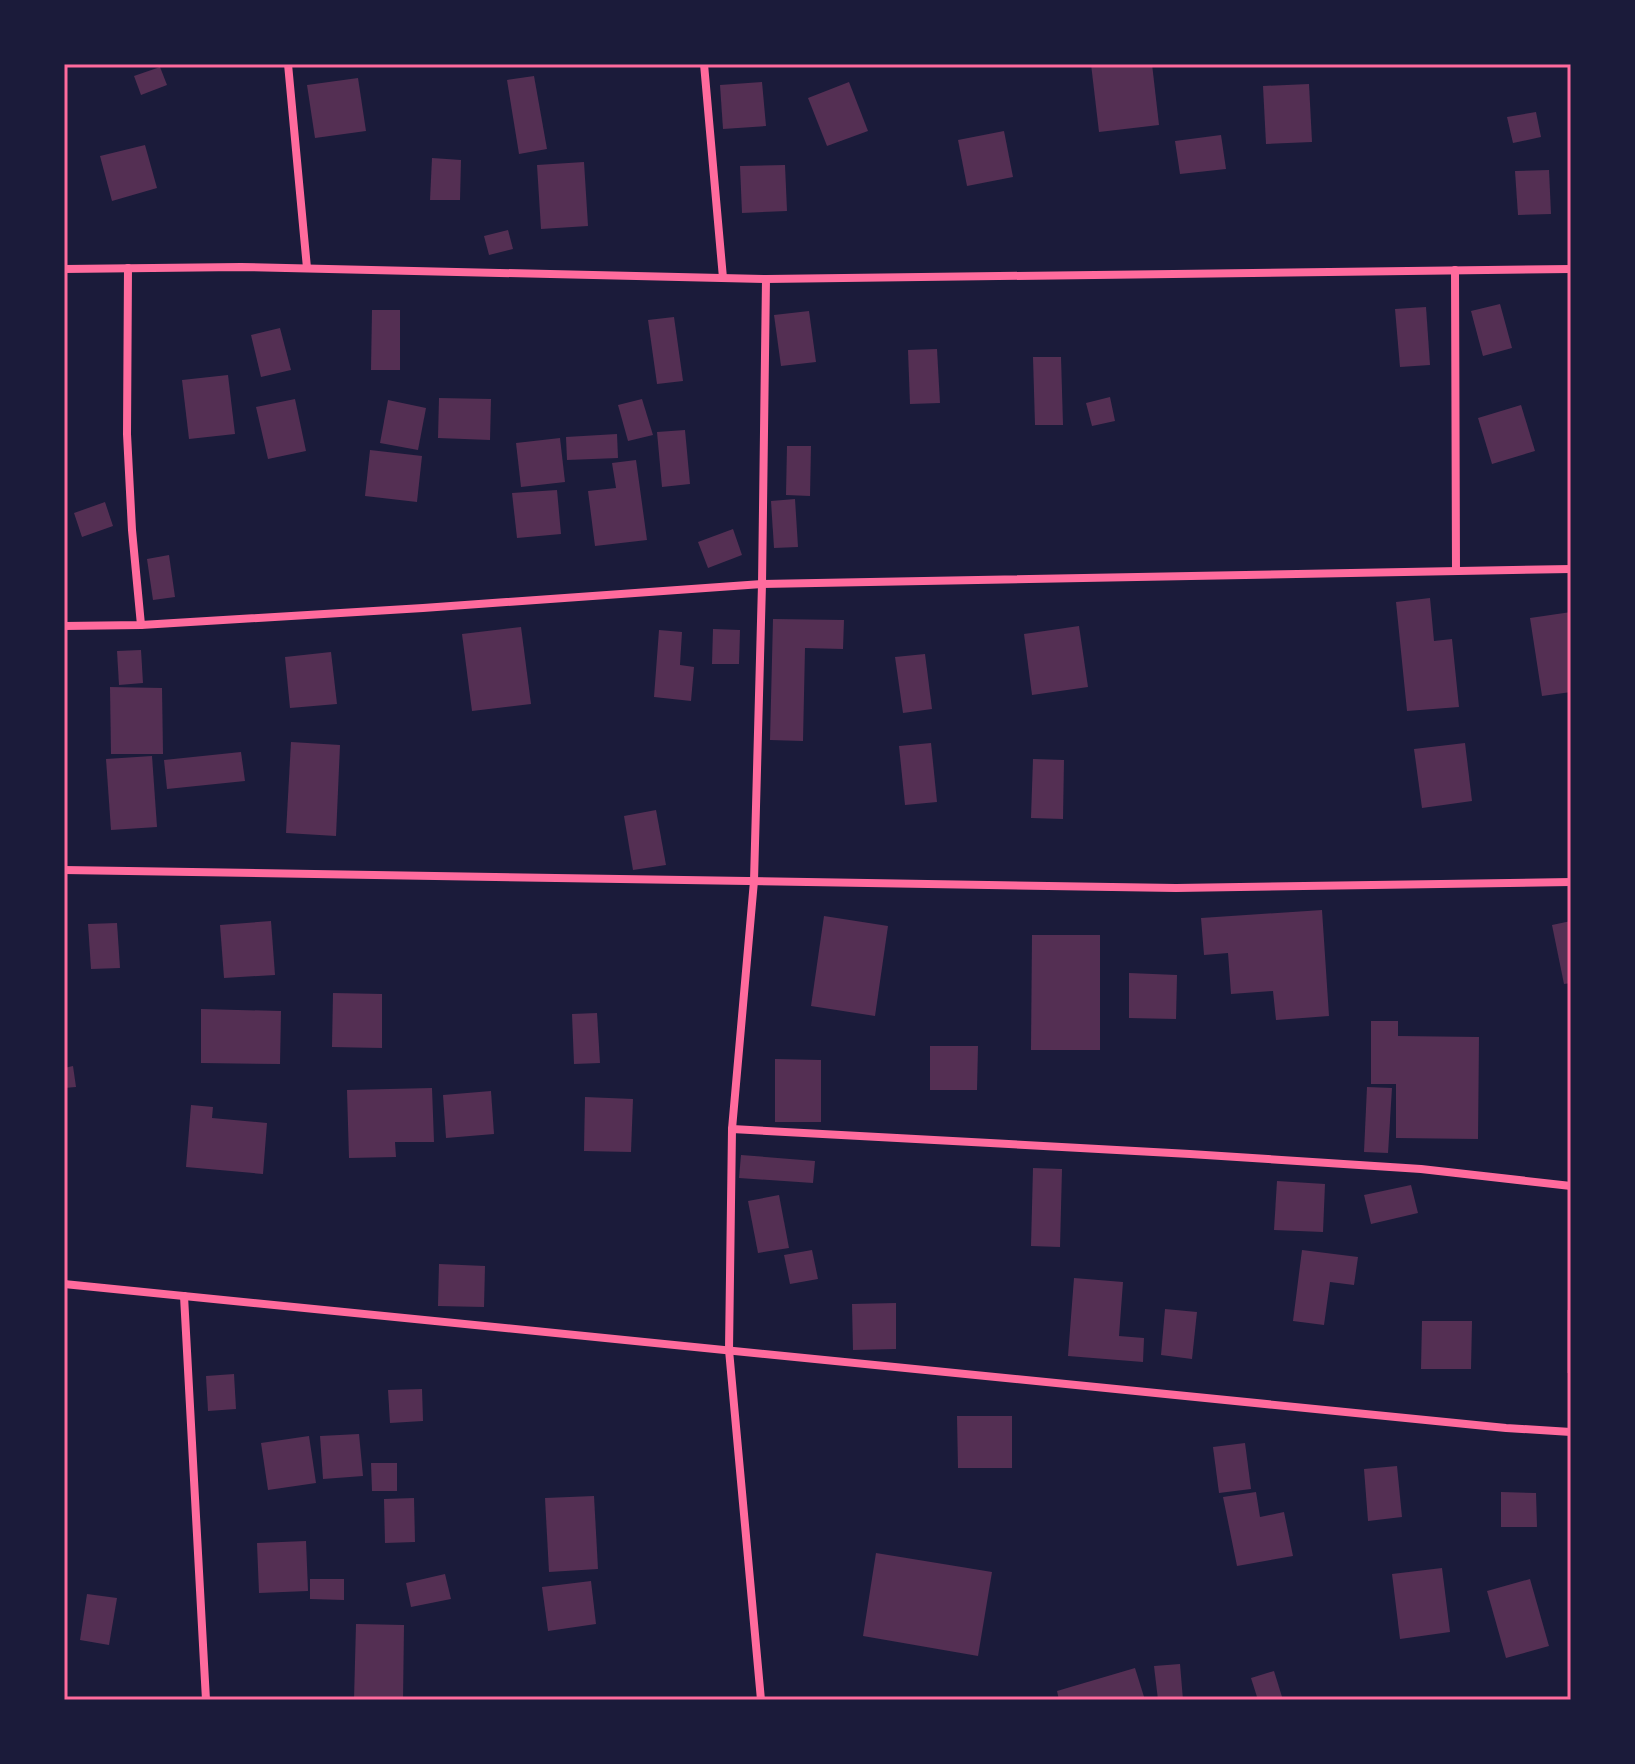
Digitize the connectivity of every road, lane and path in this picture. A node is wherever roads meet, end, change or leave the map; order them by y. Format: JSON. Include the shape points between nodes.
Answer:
{"nodes":[{"id":1,"x":288,"y":64,"type":"edge"},
{"id":2,"x":704,"y":64,"type":"edge"},
{"id":3,"x":128,"y":268,"type":"junction"},
{"id":4,"x":307,"y":268,"type":"junction"},
{"id":5,"x":64,"y":269,"type":"edge"},
{"id":6,"x":1571,"y":269,"type":"edge"},
{"id":7,"x":1455,"y":270,"type":"junction"},
{"id":8,"x":723,"y":278,"type":"junction"},
{"id":9,"x":766,"y":279,"type":"junction"},
{"id":10,"x":1571,"y":569,"type":"edge"},
{"id":11,"x":1456,"y":571,"type":"junction"},
{"id":12,"x":762,"y":584,"type":"junction"},
{"id":13,"x":141,"y":625,"type":"junction"},
{"id":14,"x":64,"y":626,"type":"edge"},
{"id":15,"x":64,"y":870,"type":"edge"},
{"id":16,"x":754,"y":881,"type":"junction"},
{"id":17,"x":1571,"y":882,"type":"edge"},
{"id":18,"x":732,"y":1129,"type":"junction"},
{"id":19,"x":1571,"y":1186,"type":"edge"},
{"id":20,"x":64,"y":1284,"type":"edge"},
{"id":21,"x":184,"y":1296,"type":"junction"},
{"id":22,"x":729,"y":1350,"type":"junction"},
{"id":23,"x":1571,"y":1432,"type":"edge"},
{"id":24,"x":206,"y":1700,"type":"edge"},
{"id":25,"x":761,"y":1700,"type":"edge"}],
"edges":[{"from":1,"to":4,"type":"street"},
{"from":2,"to":8,"type":"street"},
{"from":3,"to":4,"type":"street"},
{"from":3,"to":5,"type":"street"},
{"from":3,"to":13,"type":"street","via":[[127,434]]},
{"from":4,"to":8,"type":"street"},
{"from":6,"to":7,"type":"street"},
{"from":7,"to":9,"type":"street"},
{"from":7,"to":11,"type":"street"},
{"from":8,"to":9,"type":"street"},
{"from":9,"to":12,"type":"street"},
{"from":10,"to":11,"type":"street"},
{"from":11,"to":12,"type":"street"},
{"from":12,"to":13,"type":"street"},
{"from":12,"to":16,"type":"street"},
{"from":13,"to":14,"type":"street"},
{"from":15,"to":16,"type":"street"},
{"from":16,"to":17,"type":"street","via":[[1176,888]]},
{"from":16,"to":18,"type":"street"},
{"from":18,"to":19,"type":"street","via":[[1421,1169]]},
{"from":18,"to":22,"type":"street"},
{"from":20,"to":21,"type":"street"},
{"from":21,"to":22,"type":"street"},
{"from":21,"to":24,"type":"street"},
{"from":22,"to":23,"type":"street"},
{"from":22,"to":25,"type":"street"}]}
